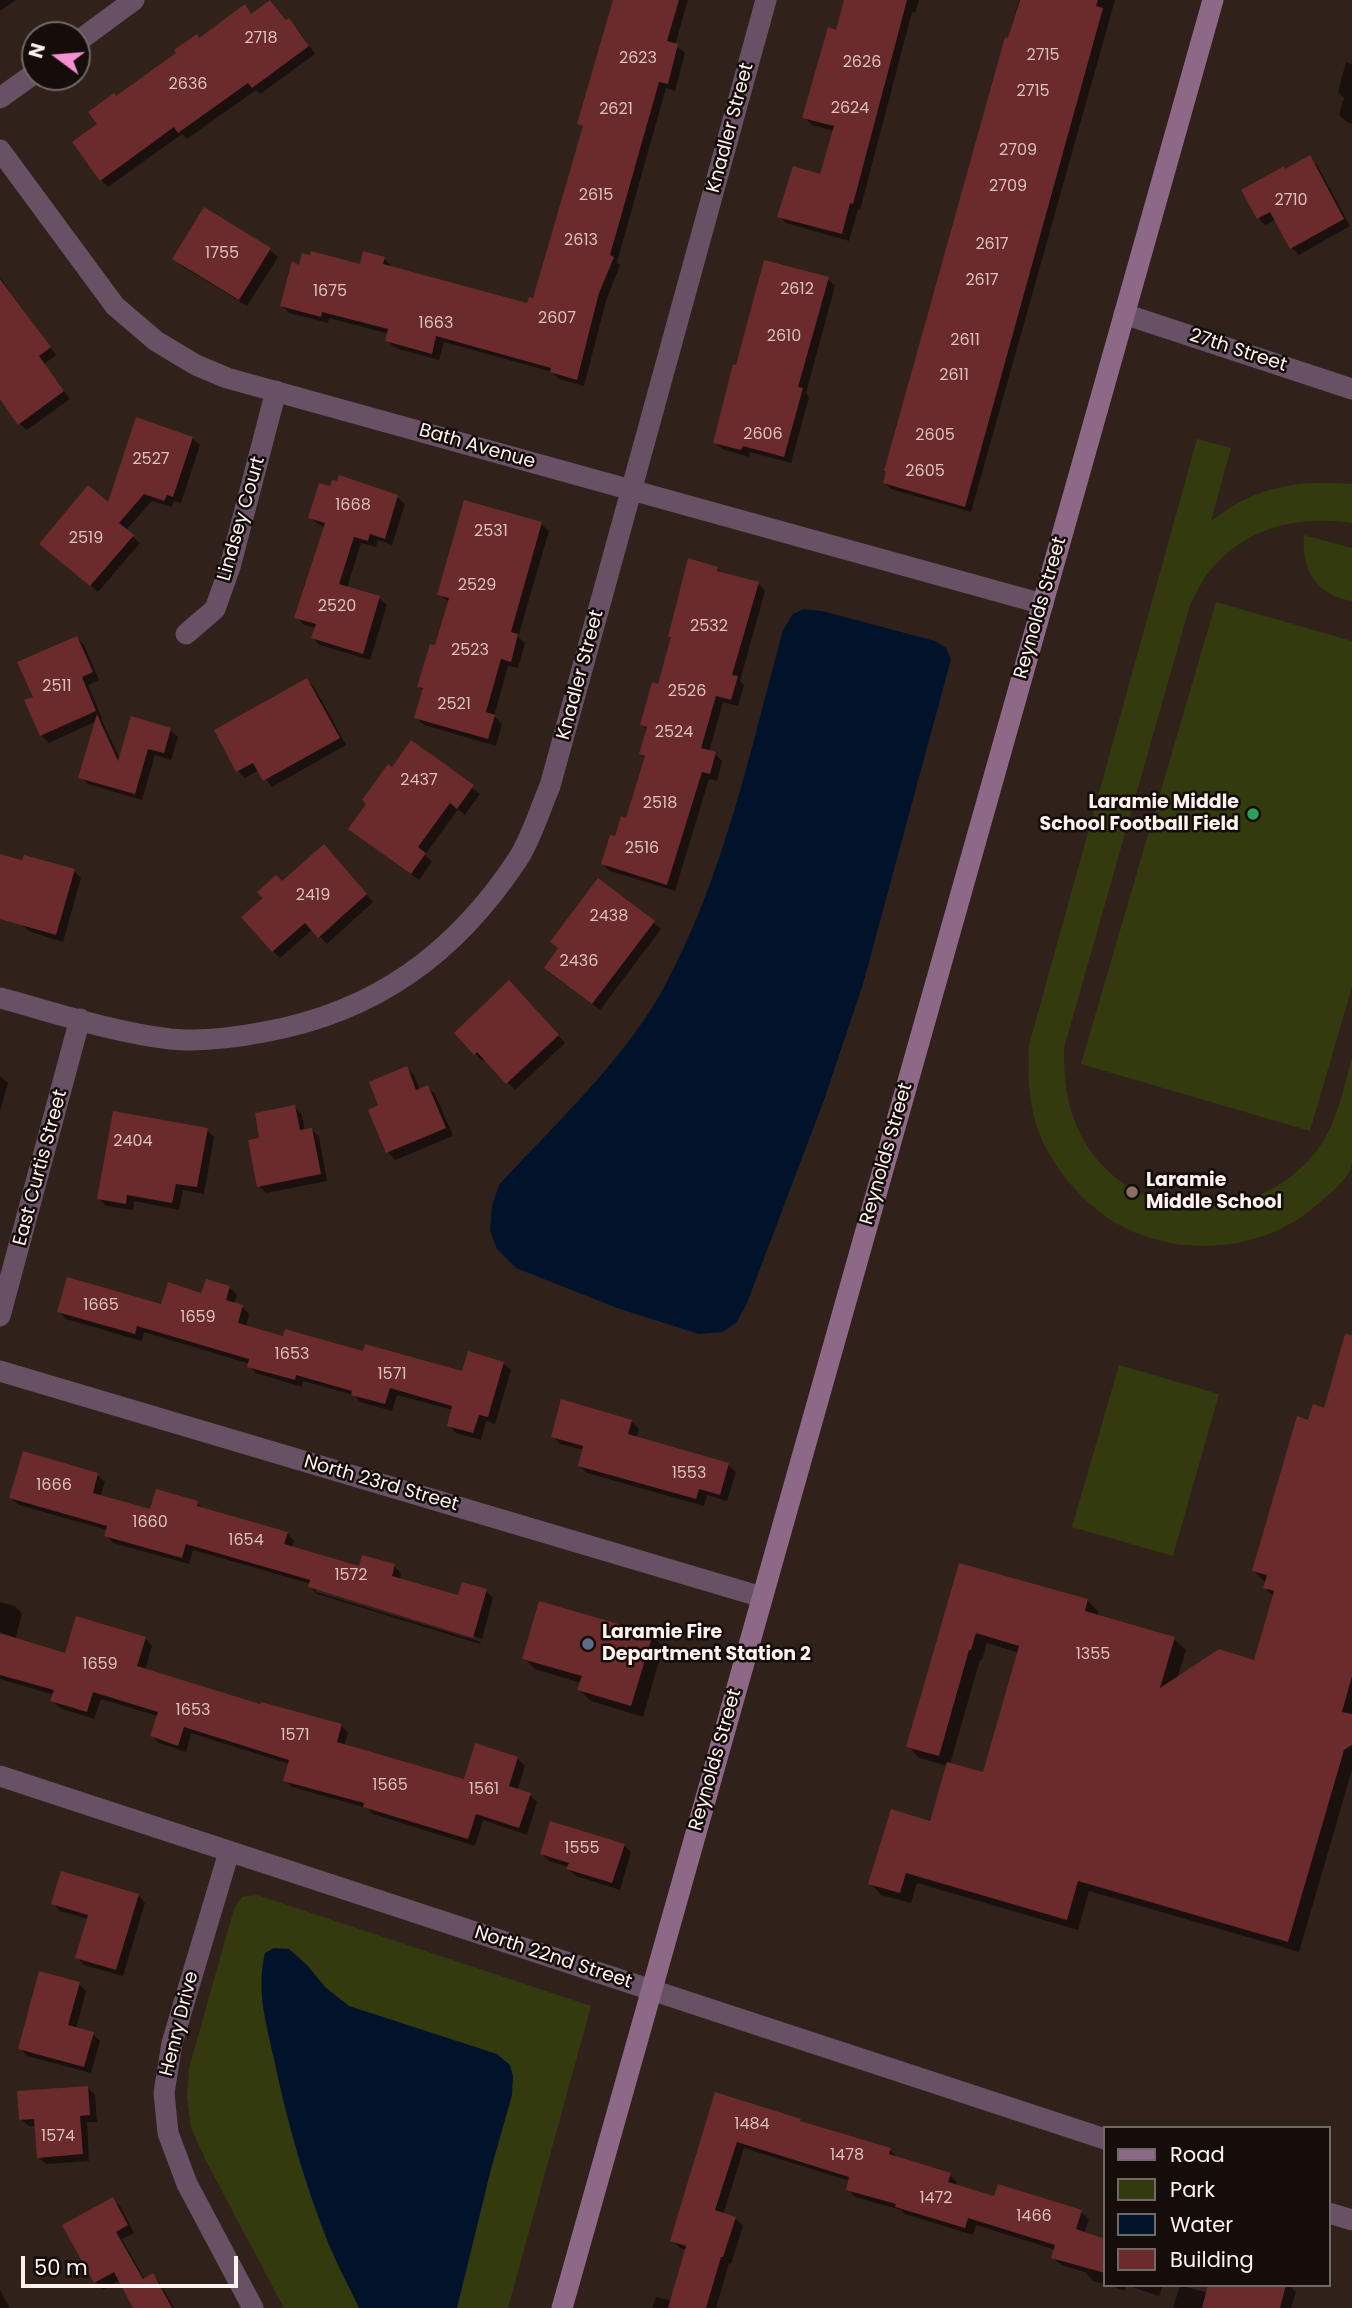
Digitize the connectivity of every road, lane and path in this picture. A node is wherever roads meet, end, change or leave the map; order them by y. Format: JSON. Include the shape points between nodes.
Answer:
{"nodes":[{"id":1,"x":134,"y":0,"type":"edge"},
{"id":2,"x":766,"y":0,"type":"edge"},
{"id":3,"x":1213,"y":0,"type":"edge"},
{"id":4,"x":91,"y":32,"type":"edge"},
{"id":5,"x":21,"y":83,"type":"edge"},
{"id":6,"x":0,"y":98,"type":"edge"},
{"id":7,"x":0,"y":150,"type":"edge"},
{"id":8,"x":1124,"y":314,"type":"junction"},
{"id":9,"x":1352,"y":389,"type":"edge"},
{"id":10,"x":276,"y":391,"type":"junction"},
{"id":11,"x":632,"y":490,"type":"junction"},
{"id":12,"x":1043,"y":604,"type":"junction"},
{"id":13,"x":186,"y":634,"type":"dead end"},
{"id":14,"x":0,"y":998,"type":"edge"},
{"id":15,"x":80,"y":1019,"type":"junction"},
{"id":16,"x":0,"y":1316,"type":"edge"},
{"id":17,"x":0,"y":1371,"type":"edge"},
{"id":18,"x":762,"y":1597,"type":"junction"},
{"id":19,"x":0,"y":1776,"type":"edge"},
{"id":20,"x":229,"y":1852,"type":"junction"},
{"id":21,"x":651,"y":1990,"type":"junction"},
{"id":22,"x":1104,"y":2140,"type":"edge"},
{"id":23,"x":1331,"y":2214,"type":"edge"},
{"id":24,"x":1352,"y":2220,"type":"edge"},
{"id":25,"x":253,"y":2308,"type":"edge"},
{"id":26,"x":562,"y":2308,"type":"edge"}],
"edges":[{"from":1,"to":4,"type":"street"},
{"from":2,"to":11,"type":"street","name":"Knadler Street"},
{"from":3,"to":8,"type":"main road","name":"Reynolds Street"},
{"from":5,"to":6,"type":"street"},
{"from":7,"to":10,"type":"street","name":"Bath Avenue","via":[[115,306],[156,341],[196,365]]},
{"from":8,"to":9,"type":"street","name":"27th Street"},
{"from":8,"to":12,"type":"main road","name":"Reynolds Street"},
{"from":10,"to":11,"type":"street","name":"Bath Avenue"},
{"from":10,"to":13,"type":"street","name":"Lindsey Court","via":[[215,609]]},
{"from":11,"to":12,"type":"street","name":"Bath Avenue"},
{"from":11,"to":15,"type":"street","name":"Knadler Street","via":[[550,786],[519,856],[476,916],[416,970],[358,1005],[297,1026],[225,1040],[171,1039]]},
{"from":12,"to":18,"type":"main road","name":"Reynolds Street"},
{"from":14,"to":15,"type":"street","name":"Knadler Street"},
{"from":15,"to":16,"type":"street","name":"East Curtis Street"},
{"from":17,"to":18,"type":"street","name":"North 23rd Street"},
{"from":18,"to":21,"type":"main road","name":"Reynolds Street"},
{"from":19,"to":20,"type":"street","name":"North 22nd Street"},
{"from":20,"to":21,"type":"street","name":"North 22nd Street"},
{"from":20,"to":25,"type":"street","name":"Henry Drive","via":[[172,2043],[164,2093],[168,2133],[187,2184]]},
{"from":21,"to":22,"type":"street","name":"North 22nd Street"},
{"from":21,"to":26,"type":"main road","name":"Reynolds Street"},
{"from":23,"to":24,"type":"street"}]}
